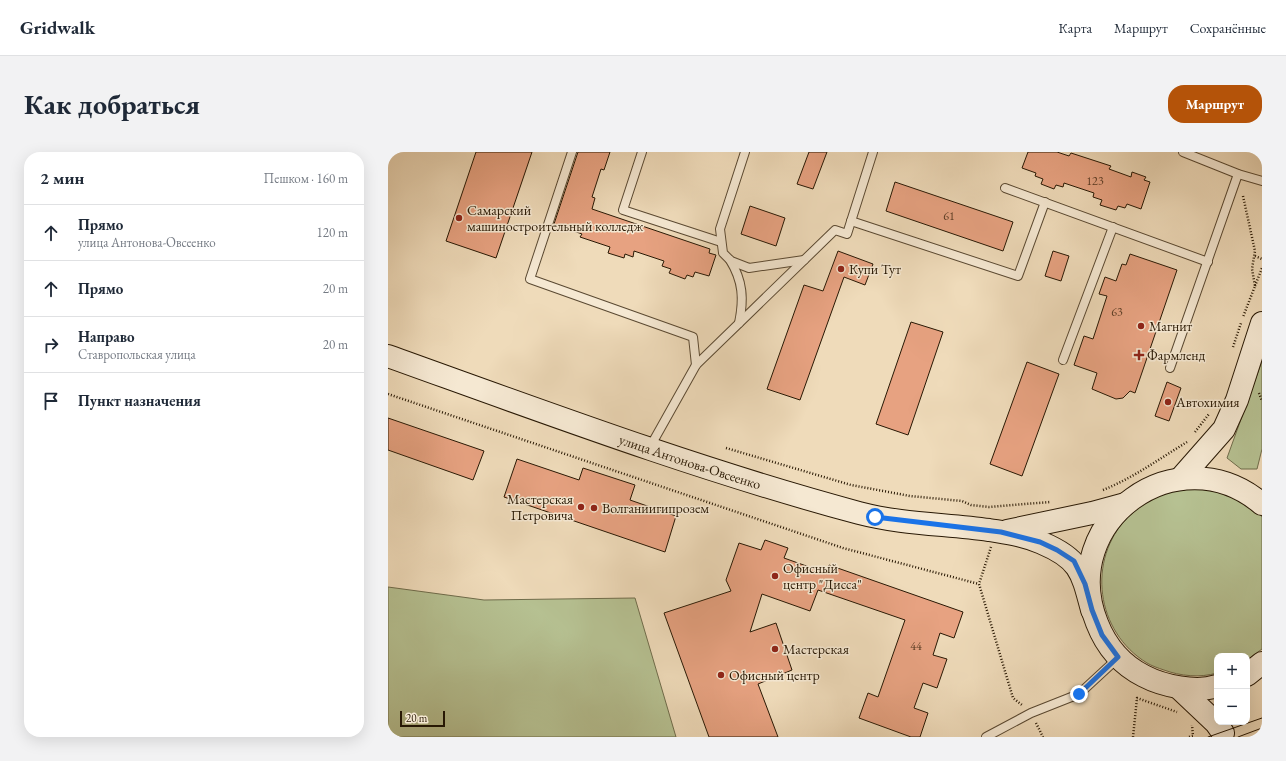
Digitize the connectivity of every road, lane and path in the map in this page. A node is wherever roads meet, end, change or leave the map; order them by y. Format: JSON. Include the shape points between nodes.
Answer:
{"nodes":[{"id":1,"x":572,"y":152,"type":"edge"},
{"id":2,"x":642,"y":152,"type":"edge"},
{"id":3,"x":745,"y":152,"type":"edge"},
{"id":4,"x":873,"y":152,"type":"edge"},
{"id":5,"x":1183,"y":152,"type":"edge"},
{"id":6,"x":1238,"y":174,"type":"junction"},
{"id":7,"x":1262,"y":181,"type":"edge"},
{"id":8,"x":1005,"y":188,"type":"dead end"},
{"id":9,"x":1045,"y":202,"type":"junction"},
{"id":10,"x":851,"y":221,"type":"junction"},
{"id":11,"x":1113,"y":227,"type":"junction"},
{"id":12,"x":721,"y":242,"type":"junction"},
{"id":13,"x":1255,"y":256,"type":"junction"},
{"id":14,"x":728,"y":257,"type":"junction"},
{"id":15,"x":804,"y":260,"type":"junction"},
{"id":16,"x":1262,"y":260,"type":"edge"},
{"id":17,"x":1208,"y":262,"type":"junction"},
{"id":18,"x":1262,"y":268,"type":"edge"},
{"id":19,"x":1255,"y":286,"type":"junction"},
{"id":20,"x":1262,"y":323,"type":"edge"},
{"id":21,"x":738,"y":324,"type":"junction"},
{"id":22,"x":1232,"y":352,"type":"dead end"},
{"id":23,"x":388,"y":356,"type":"edge"},
{"id":24,"x":1063,"y":360,"type":"dead end"},
{"id":25,"x":696,"y":365,"type":"junction"},
{"id":26,"x":1170,"y":368,"type":"dead end"},
{"id":27,"x":388,"y":394,"type":"edge"},
{"id":28,"x":1212,"y":408,"type":"dead end"},
{"id":29,"x":726,"y":448,"type":"dead end"},
{"id":30,"x":649,"y":450,"type":"junction"},
{"id":31,"x":1180,"y":479,"type":"junction"},
{"id":32,"x":1096,"y":492,"type":"dead end"},
{"id":33,"x":1051,"y":502,"type":"dead end"},
{"id":34,"x":1125,"y":504,"type":"junction"},
{"id":35,"x":1262,"y":504,"type":"edge"},
{"id":36,"x":996,"y":507,"type":"junction"},
{"id":37,"x":997,"y":531,"type":"junction"},
{"id":38,"x":979,"y":584,"type":"junction"},
{"id":39,"x":1092,"y":610,"type":"junction"},
{"id":40,"x":1118,"y":657,"type":"junction"},
{"id":41,"x":1214,"y":686,"type":"edge"},
{"id":42,"x":1179,"y":688,"type":"junction"},
{"id":43,"x":1031,"y":713,"type":"junction"},
{"id":44,"x":1184,"y":714,"type":"dead end"},
{"id":45,"x":1191,"y":723,"type":"dead end"},
{"id":46,"x":1224,"y":731,"type":"edge"},
{"id":47,"x":986,"y":737,"type":"edge"},
{"id":48,"x":1043,"y":737,"type":"edge"},
{"id":49,"x":1134,"y":737,"type":"edge"},
{"id":50,"x":1189,"y":737,"type":"edge"}],
"edges":[{"from":1,"to":25,"type":"lane","via":[[530,279],[693,337]]},
{"from":2,"to":12,"type":"lane","via":[[623,210]]},
{"from":3,"to":12,"type":"lane","via":[[720,228]]},
{"from":4,"to":10,"type":"lane"},
{"from":5,"to":6,"type":"lane"},
{"from":6,"to":7,"type":"lane"},
{"from":6,"to":13,"type":"path"},
{"from":6,"to":17,"type":"lane"},
{"from":8,"to":9,"type":"lane"},
{"from":9,"to":10,"type":"lane","via":[[1018,276]]},
{"from":9,"to":11,"type":"lane"},
{"from":10,"to":15,"type":"lane","via":[[847,234],[835,230]]},
{"from":11,"to":17,"type":"lane"},
{"from":11,"to":24,"type":"lane"},
{"from":12,"to":14,"type":"lane","via":[[723,253]]},
{"from":13,"to":16,"type":"path"},
{"from":13,"to":19,"type":"path","via":[[1252,269]]},
{"from":14,"to":15,"type":"lane","via":[[731,261],[749,268]]},
{"from":14,"to":21,"type":"lane","via":[[740,278],[742,291]]},
{"from":15,"to":21,"type":"lane"},
{"from":17,"to":26,"type":"lane"},
{"from":18,"to":19,"type":"path"},
{"from":19,"to":22,"type":"path"},
{"from":20,"to":31,"type":"main road","via":[[1237,400],[1224,429]]},
{"from":21,"to":25,"type":"lane"},
{"from":23,"to":30,"type":"main road","name":"улица Антонова-Овсеенко"},
{"from":25,"to":30,"type":"lane"},
{"from":27,"to":38,"type":"path","via":[[843,548]]},
{"from":28,"to":32,"type":"path","via":[[1187,442],[1118,484]]},
{"from":29,"to":36,"type":"path","via":[[851,485],[910,496],[962,500],[971,505]]},
{"from":30,"to":37,"type":"main road","name":"улица Антонова-Овсеенко","via":[[875,517]]},
{"from":31,"to":34,"type":"main road","via":[[1150,487]]},
{"from":31,"to":35,"type":"main road","via":[[1199,478],[1236,486]]},
{"from":33,"to":36,"type":"path"},
{"from":34,"to":37,"type":"main road","name":"улица Антонова-Овсеенко"},
{"from":34,"to":39,"type":"main road","via":[[1105,526],[1092,554],[1088,581]]},
{"from":36,"to":37,"type":"path"},
{"from":37,"to":38,"type":"path"},
{"from":37,"to":39,"type":"main road","name":"улица Антонова-Овсеенко","via":[[1040,542],[1074,561],[1085,584]]},
{"from":38,"to":43,"type":"path","via":[[1013,698]]},
{"from":39,"to":40,"type":"main road","via":[[1102,635]]},
{"from":40,"to":42,"type":"main road","via":[[1136,672],[1157,682]]},
{"from":40,"to":43,"type":"lane","via":[[1079,694]]},
{"from":41,"to":42,"type":"main road"},
{"from":42,"to":46,"type":"main road"},
{"from":43,"to":47,"type":"lane"},
{"from":43,"to":48,"type":"path"},
{"from":44,"to":49,"type":"path","via":[[1137,698]]},
{"from":45,"to":50,"type":"path","via":[[1193,736]]}]}
